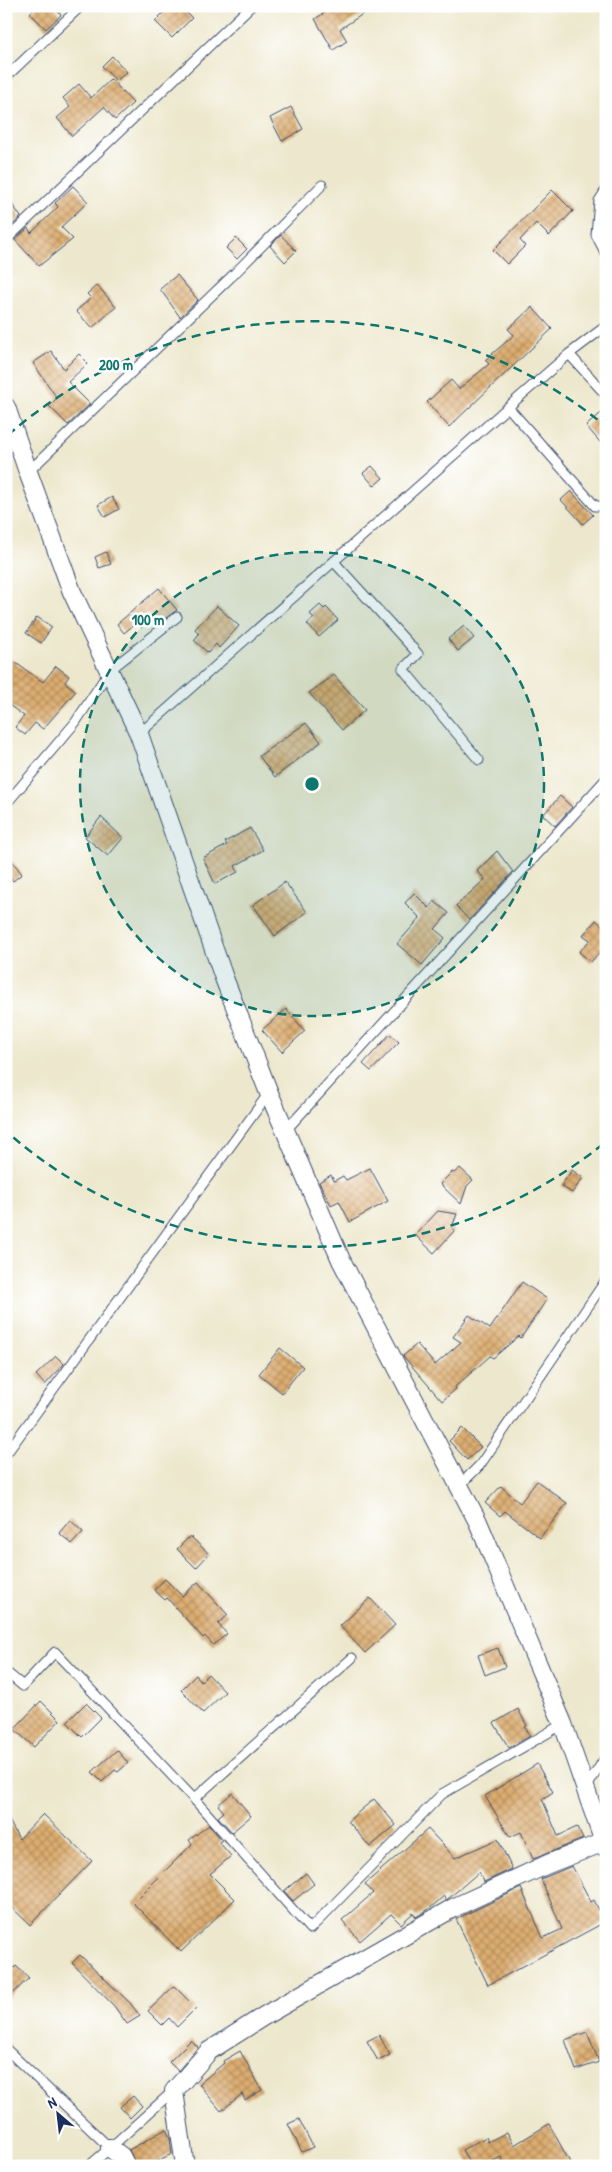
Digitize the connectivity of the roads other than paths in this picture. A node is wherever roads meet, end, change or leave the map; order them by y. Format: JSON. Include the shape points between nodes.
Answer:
{"nodes":[{"id":1,"x":81,"y":6,"type":"edge"},
{"id":2,"x":251,"y":6,"type":"edge"},
{"id":3,"x":6,"y":77,"type":"edge"},
{"id":4,"x":322,"y":185,"type":"dead end"},
{"id":5,"x":606,"y":190,"type":"edge"},
{"id":6,"x":6,"y":240,"type":"edge"},
{"id":7,"x":606,"y":254,"type":"edge"},
{"id":8,"x":606,"y":326,"type":"edge"},
{"id":9,"x":569,"y":354,"type":"junction"},
{"id":10,"x":606,"y":395,"type":"edge"},
{"id":11,"x":508,"y":407,"type":"junction"},
{"id":12,"x":6,"y":408,"type":"edge"},
{"id":13,"x":28,"y":472,"type":"junction"},
{"id":14,"x":606,"y":506,"type":"edge"},
{"id":15,"x":334,"y":563,"type":"junction"},
{"id":16,"x":177,"y":617,"type":"dead end"},
{"id":17,"x":110,"y":670,"type":"junction"},
{"id":18,"x":139,"y":734,"type":"junction"},
{"id":19,"x":479,"y":760,"type":"dead end"},
{"id":20,"x":606,"y":779,"type":"edge"},
{"id":21,"x":6,"y":804,"type":"edge"},
{"id":22,"x":269,"y":1093,"type":"junction"},
{"id":23,"x":286,"y":1130,"type":"junction"},
{"id":24,"x":606,"y":1280,"type":"edge"},
{"id":25,"x":6,"y":1454,"type":"edge"},
{"id":26,"x":459,"y":1486,"type":"junction"},
{"id":27,"x":352,"y":1658,"type":"dead end"},
{"id":28,"x":6,"y":1672,"type":"edge"},
{"id":29,"x":564,"y":1724,"type":"junction"},
{"id":30,"x":606,"y":1756,"type":"edge"},
{"id":31,"x":587,"y":1787,"type":"junction"},
{"id":32,"x":194,"y":1799,"type":"junction"},
{"id":33,"x":605,"y":1845,"type":"edge"},
{"id":34,"x":6,"y":2050,"type":"edge"},
{"id":35,"x":174,"y":2091,"type":"junction"},
{"id":36,"x":110,"y":2148,"type":"junction"},
{"id":37,"x":89,"y":2166,"type":"edge"},
{"id":38,"x":126,"y":2166,"type":"edge"},
{"id":39,"x":185,"y":2166,"type":"edge"}],
"edges":[{"from":1,"to":3,"type":"lane"},
{"from":2,"to":6,"type":"lane"},
{"from":4,"to":13,"type":"lane"},
{"from":5,"to":7,"type":"lane","via":[[599,201],[596,235]]},
{"from":8,"to":9,"type":"lane"},
{"from":9,"to":10,"type":"lane"},
{"from":9,"to":11,"type":"lane"},
{"from":11,"to":14,"type":"lane","via":[[595,506]]},
{"from":11,"to":15,"type":"lane"},
{"from":12,"to":13,"type":"street"},
{"from":13,"to":17,"type":"street","via":[[72,592]]},
{"from":15,"to":18,"type":"lane"},
{"from":15,"to":19,"type":"lane","via":[[418,654],[403,669]]},
{"from":16,"to":17,"type":"lane"},
{"from":17,"to":18,"type":"street"},
{"from":17,"to":21,"type":"lane","via":[[75,723]]},
{"from":18,"to":22,"type":"street","via":[[224,978]]},
{"from":20,"to":23,"type":"lane"},
{"from":22,"to":23,"type":"street"},
{"from":22,"to":25,"type":"lane"},
{"from":23,"to":26,"type":"street","via":[[341,1260]]},
{"from":24,"to":26,"type":"lane","via":[[480,1465]]},
{"from":26,"to":29,"type":"street","via":[[478,1522]]},
{"from":27,"to":32,"type":"lane"},
{"from":28,"to":32,"type":"lane","via":[[23,1686],[54,1652]]},
{"from":29,"to":31,"type":"street"},
{"from":29,"to":32,"type":"lane","via":[[442,1794],[310,1929]]},
{"from":30,"to":31,"type":"lane"},
{"from":31,"to":33,"type":"street"},
{"from":33,"to":35,"type":"street","via":[[548,1864],[453,1908],[264,2016],[210,2051]]},
{"from":34,"to":36,"type":"lane"},
{"from":35,"to":36,"type":"lane"},
{"from":35,"to":39,"type":"street"},
{"from":36,"to":37,"type":"lane"},
{"from":36,"to":38,"type":"street"}]}
